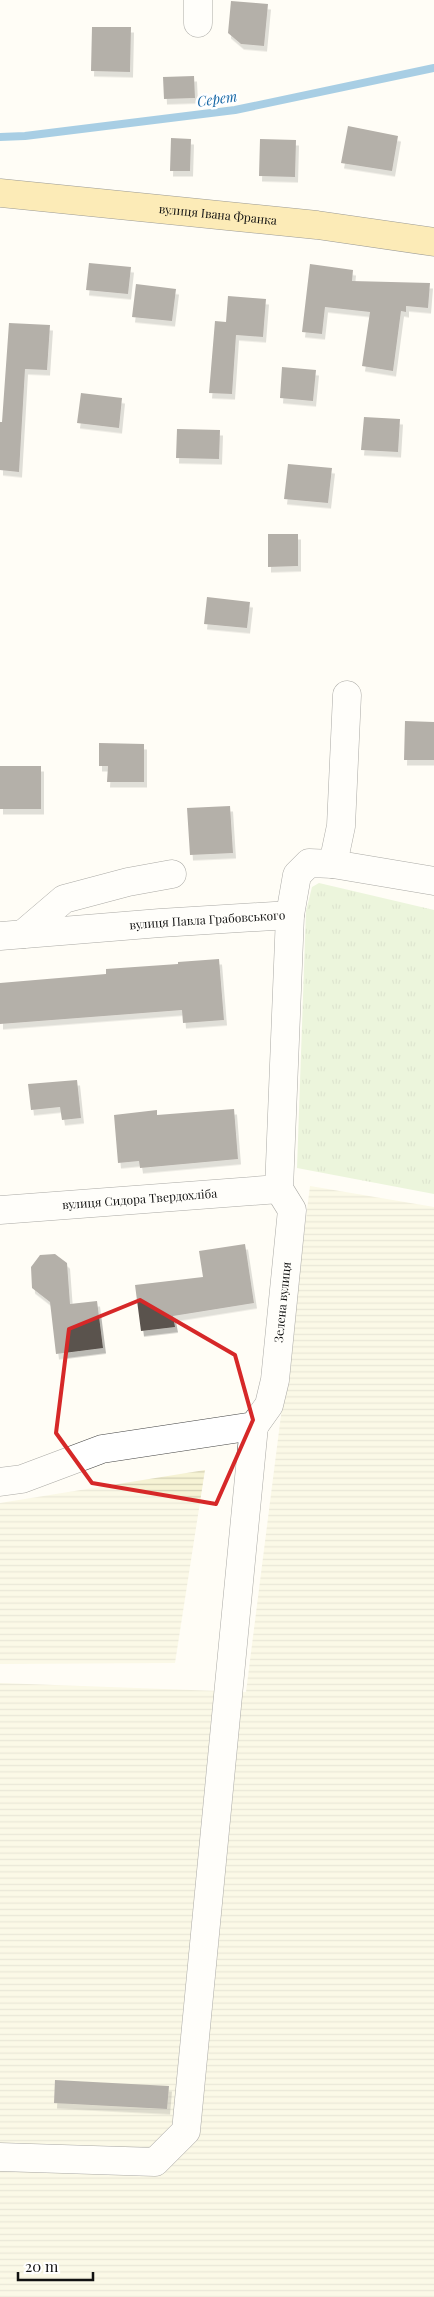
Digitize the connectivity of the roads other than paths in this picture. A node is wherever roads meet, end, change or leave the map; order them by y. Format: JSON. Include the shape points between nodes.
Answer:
{"nodes":[{"id":1,"x":0,"y":193,"type":"edge"},
{"id":2,"x":434,"y":242,"type":"edge"},
{"id":3,"x":347,"y":695,"type":"dead end"},
{"id":4,"x":333,"y":864,"type":"junction"},
{"id":5,"x":172,"y":874,"type":"dead end"},
{"id":6,"x":434,"y":881,"type":"edge"},
{"id":7,"x":290,"y":915,"type":"junction"},
{"id":8,"x":12,"y":935,"type":"edge"},
{"id":9,"x":279,"y":1189,"type":"junction"},
{"id":10,"x":0,"y":1210,"type":"edge"},
{"id":11,"x":254,"y":1426,"type":"junction"},
{"id":12,"x":0,"y":1482,"type":"edge"},
{"id":13,"x":0,"y":2157,"type":"edge"}],
"edges":[{"from":1,"to":2,"type":"main road","name":"вулиця Івана Франка","via":[[317,225]]},
{"from":3,"to":4,"type":"street","via":[[340,826]]},
{"from":4,"to":6,"type":"street","name":"вулиця Павла Грабовського"},
{"from":4,"to":7,"type":"street","name":"вулиця Павла Грабовського","via":[[309,863],[297,875]]},
{"from":5,"to":8,"type":"street","via":[[64,899]]},
{"from":7,"to":8,"type":"street","name":"вулиця Павла Грабовського"},
{"from":7,"to":9,"type":"street"},
{"from":9,"to":10,"type":"street","name":"вулиця Сидора Твердохліба"},
{"from":9,"to":11,"type":"street","name":"Зелена вулиця","via":[[292,1210],[276,1380],[269,1405]]},
{"from":11,"to":12,"type":"street","via":[[102,1449],[22,1479]]},
{"from":11,"to":13,"type":"street","via":[[186,2131],[155,2162]]}]}
